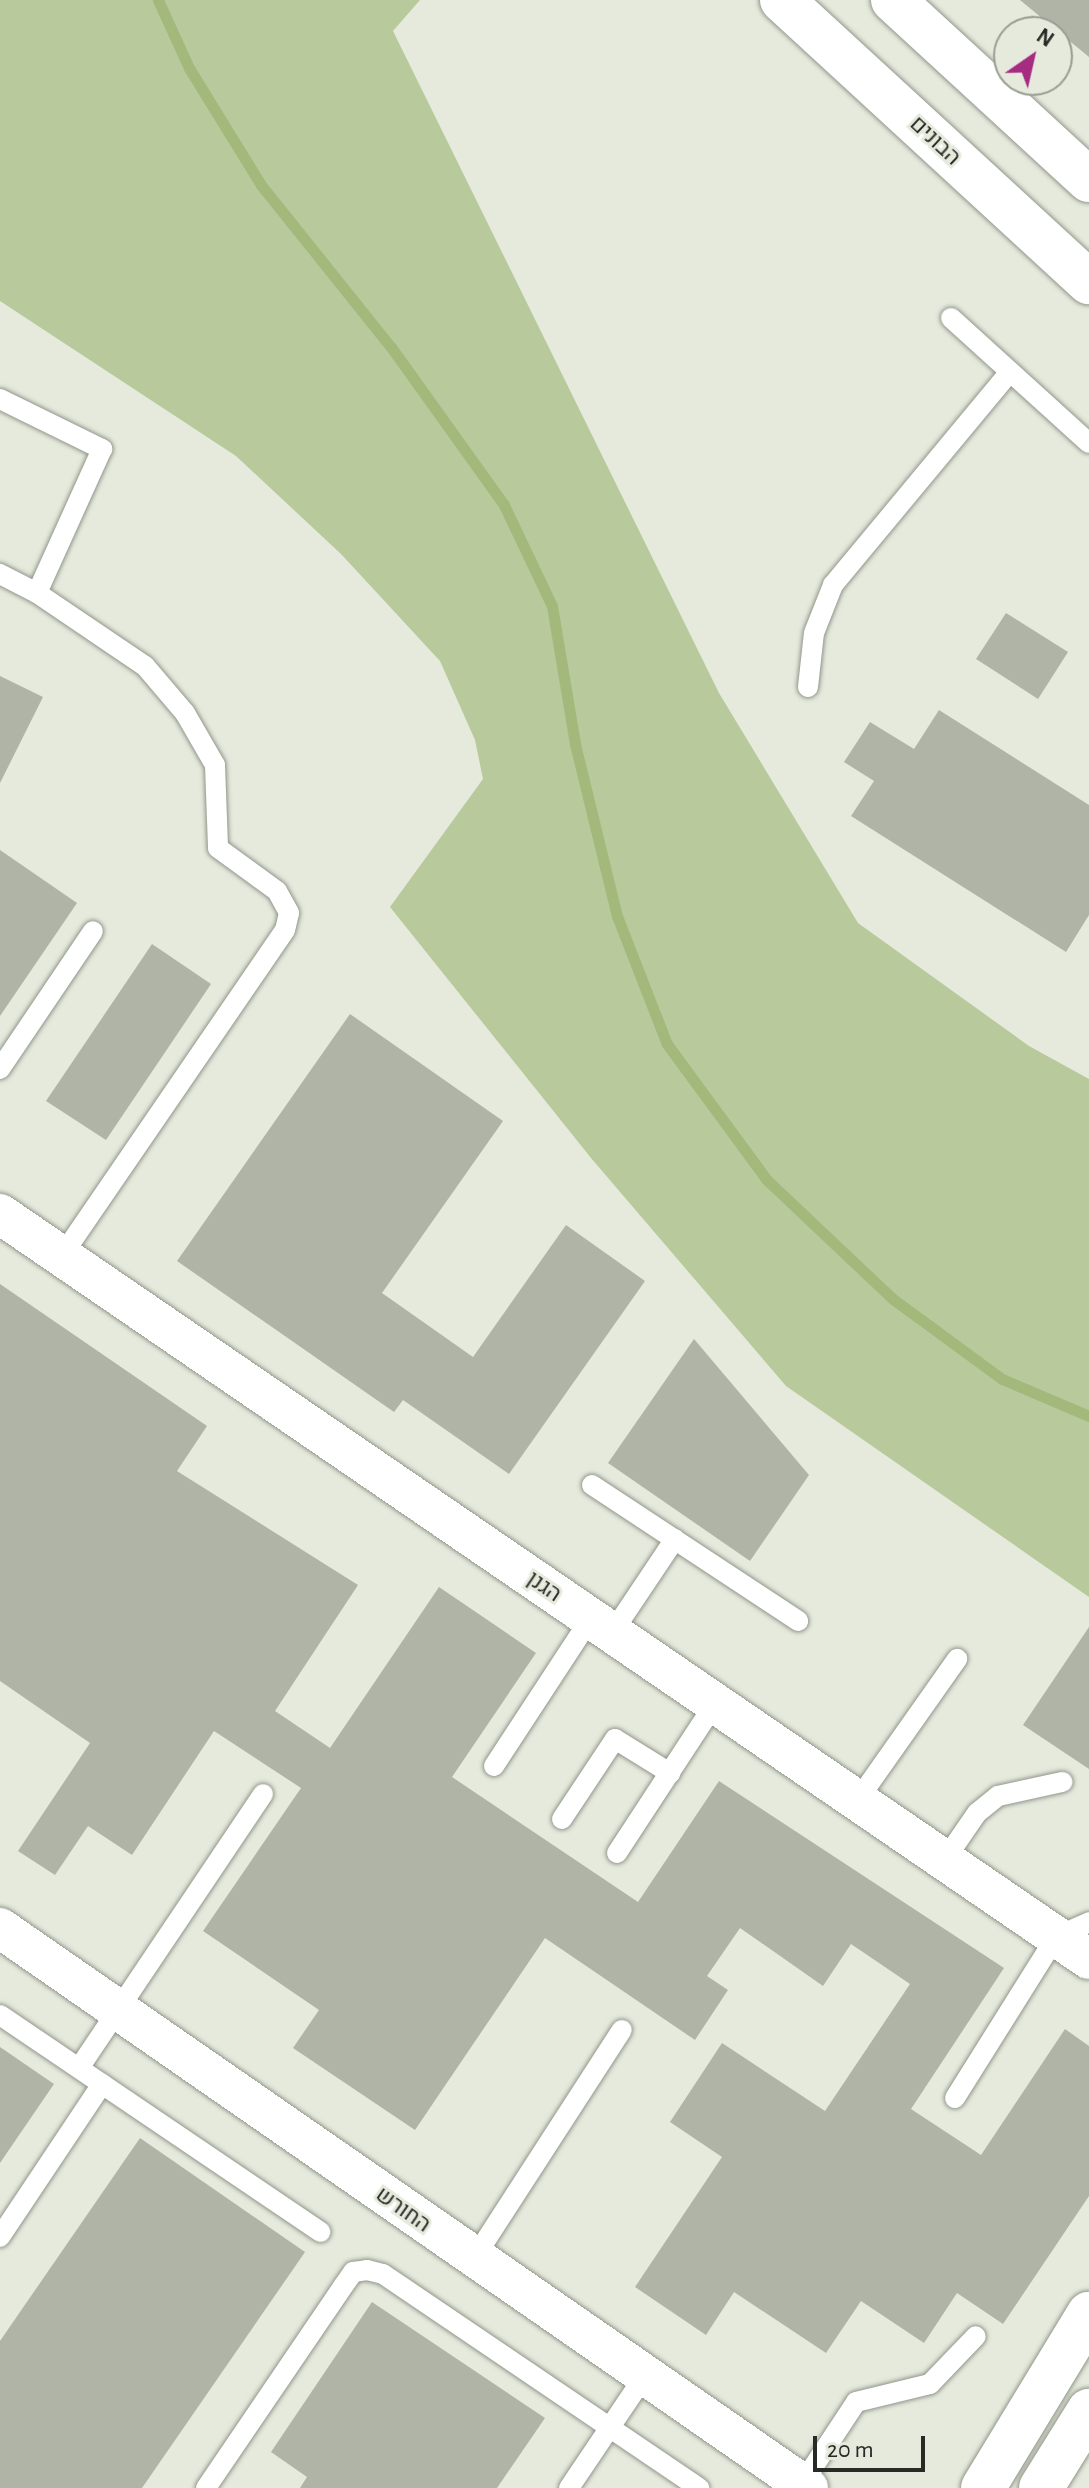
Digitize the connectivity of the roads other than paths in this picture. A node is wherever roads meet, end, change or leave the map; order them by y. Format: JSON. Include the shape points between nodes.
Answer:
{"nodes":[{"id":1,"x":782,"y":0,"type":"edge"},
{"id":2,"x":893,"y":0,"type":"edge"},
{"id":3,"x":1089,"y":180,"type":"edge"},
{"id":4,"x":1089,"y":282,"type":"edge"},
{"id":5,"x":951,"y":318,"type":"dead end"},
{"id":6,"x":1010,"y":372,"type":"junction"},
{"id":7,"x":0,"y":399,"type":"edge"},
{"id":8,"x":1089,"y":443,"type":"edge"},
{"id":9,"x":0,"y":574,"type":"edge"},
{"id":10,"x":37,"y":593,"type":"junction"},
{"id":11,"x":808,"y":687,"type":"dead end"},
{"id":12,"x":93,"y":931,"type":"dead end"},
{"id":13,"x":0,"y":1069,"type":"edge"},
{"id":14,"x":0,"y":1214,"type":"edge"},
{"id":15,"x":62,"y":1256,"type":"junction"},
{"id":16,"x":592,"y":1485,"type":"dead end"},
{"id":17,"x":675,"y":1539,"type":"junction"},
{"id":18,"x":798,"y":1621,"type":"dead end"},
{"id":19,"x":601,"y":1626,"type":"junction"},
{"id":20,"x":957,"y":1659,"type":"dead end"},
{"id":21,"x":715,"y":1703,"type":"junction"},
{"id":22,"x":494,"y":1766,"type":"dead end"},
{"id":23,"x":670,"y":1773,"type":"junction"},
{"id":24,"x":1062,"y":1782,"type":"dead end"},
{"id":25,"x":263,"y":1794,"type":"dead end"},
{"id":26,"x":857,"y":1801,"type":"junction"},
{"id":27,"x":562,"y":1819,"type":"dead end"},
{"id":28,"x":617,"y":1853,"type":"dead end"},
{"id":29,"x":944,"y":1861,"type":"junction"},
{"id":30,"x":0,"y":1928,"type":"edge"},
{"id":31,"x":1072,"y":1930,"type":"edge"},
{"id":32,"x":1089,"y":1959,"type":"edge"},
{"id":33,"x":117,"y":2006,"type":"junction"},
{"id":34,"x":0,"y":2015,"type":"edge"},
{"id":35,"x":622,"y":2030,"type":"dead end"},
{"id":36,"x":79,"y":2068,"type":"junction"},
{"id":37,"x":102,"y":2084,"type":"junction"},
{"id":38,"x":955,"y":2098,"type":"dead end"},
{"id":39,"x":321,"y":2232,"type":"dead end"},
{"id":40,"x":0,"y":2237,"type":"edge"},
{"id":41,"x":473,"y":2260,"type":"junction"},
{"id":42,"x":1089,"y":2314,"type":"edge"},
{"id":43,"x":976,"y":2336,"type":"dead end"},
{"id":44,"x":644,"y":2377,"type":"junction"},
{"id":45,"x":1089,"y":2411,"type":"edge"},
{"id":46,"x":609,"y":2429,"type":"junction"},
{"id":47,"x":805,"y":2486,"type":"edge"},
{"id":48,"x":206,"y":2488,"type":"edge"},
{"id":49,"x":569,"y":2488,"type":"edge"},
{"id":50,"x":699,"y":2488,"type":"edge"},
{"id":51,"x":983,"y":2488,"type":"edge"},
{"id":52,"x":1041,"y":2488,"type":"edge"}],
"edges":[{"from":1,"to":4,"type":"street","name":"הבונים"},
{"from":2,"to":3,"type":"street"},
{"from":5,"to":6,"type":"lane"},
{"from":6,"to":8,"type":"lane"},
{"from":6,"to":11,"type":"lane","via":[[833,585],[814,633]]},
{"from":7,"to":10,"type":"lane","via":[[102,449]]},
{"from":9,"to":10,"type":"lane"},
{"from":10,"to":15,"type":"lane","via":[[145,666],[185,713],[215,765],[218,848],[277,891],[289,913],[285,930]]},
{"from":12,"to":13,"type":"lane"},
{"from":14,"to":15,"type":"street","name":"הגנן"},
{"from":15,"to":19,"type":"street","name":"הגנן"},
{"from":16,"to":17,"type":"lane"},
{"from":17,"to":18,"type":"lane"},
{"from":17,"to":19,"type":"lane"},
{"from":19,"to":21,"type":"street","name":"הגנן"},
{"from":19,"to":22,"type":"lane"},
{"from":20,"to":26,"type":"lane"},
{"from":21,"to":23,"type":"lane"},
{"from":21,"to":26,"type":"street","name":"הגנן"},
{"from":23,"to":27,"type":"lane","via":[[615,1739]]},
{"from":23,"to":28,"type":"lane"},
{"from":24,"to":29,"type":"lane","via":[[998,1796],[977,1813]]},
{"from":25,"to":33,"type":"lane"},
{"from":26,"to":29,"type":"street","name":"הגנן"},
{"from":29,"to":31,"type":"street","name":"הגנן"},
{"from":30,"to":33,"type":"street","name":"החורש"},
{"from":31,"to":32,"type":"street","name":"הגנן"},
{"from":31,"to":38,"type":"lane"},
{"from":33,"to":36,"type":"lane"},
{"from":33,"to":41,"type":"street","name":"החורש"},
{"from":34,"to":36,"type":"lane"},
{"from":35,"to":41,"type":"lane"},
{"from":36,"to":37,"type":"lane"},
{"from":37,"to":39,"type":"lane"},
{"from":37,"to":40,"type":"lane"},
{"from":41,"to":44,"type":"street","name":"החורש"},
{"from":42,"to":51,"type":"street"},
{"from":43,"to":47,"type":"lane","via":[[930,2384],[856,2402]]},
{"from":44,"to":46,"type":"lane"},
{"from":44,"to":47,"type":"street","name":"החורש"},
{"from":45,"to":52,"type":"street"},
{"from":46,"to":48,"type":"lane","via":[[383,2274],[353,2272]]},
{"from":46,"to":49,"type":"lane"},
{"from":46,"to":50,"type":"lane"}]}
